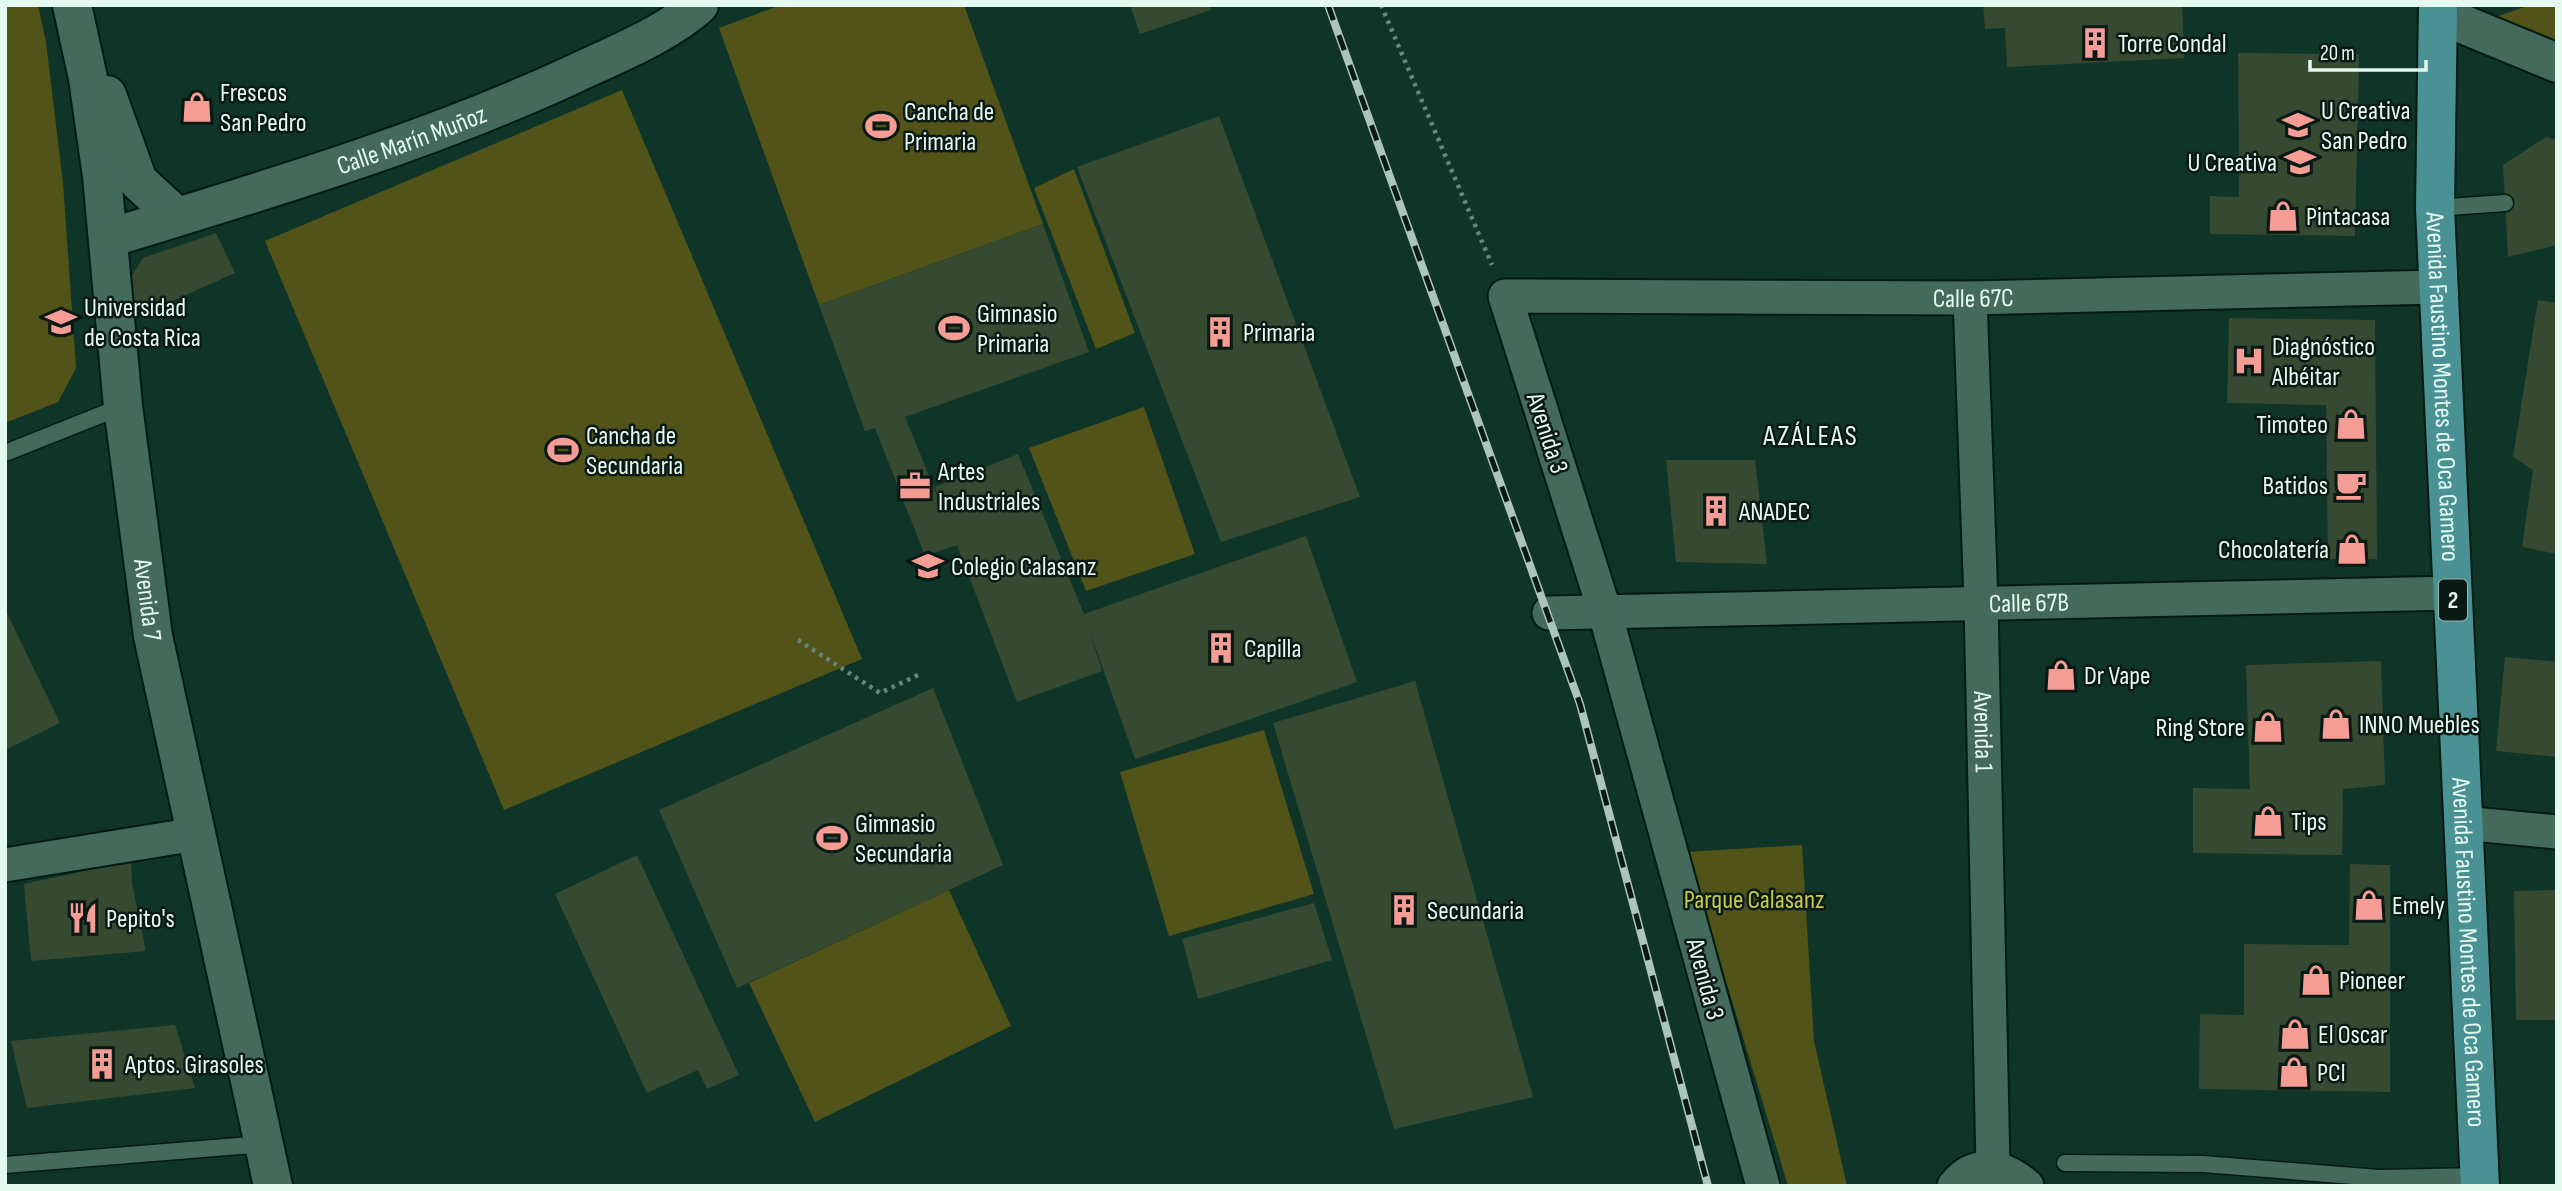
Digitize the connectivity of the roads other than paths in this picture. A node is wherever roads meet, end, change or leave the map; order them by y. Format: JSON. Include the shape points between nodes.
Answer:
{"nodes":[{"id":1,"x":72,"y":5,"type":"edge"},
{"id":2,"x":699,"y":5,"type":"edge"},
{"id":3,"x":2445,"y":8,"type":"edge"},
{"id":4,"x":2557,"y":63,"type":"edge"},
{"id":5,"x":89,"y":78,"type":"junction"},
{"id":6,"x":2505,"y":203,"type":"dead end"},
{"id":7,"x":2435,"y":208,"type":"junction"},
{"id":8,"x":177,"y":217,"type":"junction"},
{"id":9,"x":109,"y":238,"type":"junction"},
{"id":10,"x":2439,"y":286,"type":"junction"},
{"id":11,"x":1505,"y":296,"type":"joint"},
{"id":12,"x":1970,"y":298,"type":"junction"},
{"id":13,"x":122,"y":406,"type":"junction"},
{"id":14,"x":5,"y":453,"type":"edge"},
{"id":15,"x":2453,"y":593,"type":"junction"},
{"id":16,"x":1981,"y":601,"type":"junction"},
{"id":17,"x":1604,"y":609,"type":"junction"},
{"id":18,"x":1549,"y":613,"type":"dead end"},
{"id":19,"x":2463,"y":823,"type":"junction"},
{"id":20,"x":2557,"y":832,"type":"edge"},
{"id":21,"x":196,"y":834,"type":"junction"},
{"id":22,"x":5,"y":864,"type":"edge"},
{"id":23,"x":264,"y":1144,"type":"junction"},
{"id":24,"x":2065,"y":1163,"type":"dead end"},
{"id":25,"x":5,"y":1165,"type":"edge"},
{"id":26,"x":1993,"y":1167,"type":"junction"},
{"id":27,"x":2480,"y":1181,"type":"edge"},
{"id":28,"x":273,"y":1186,"type":"edge"},
{"id":29,"x":1763,"y":1186,"type":"edge"},
{"id":30,"x":1954,"y":1186,"type":"edge"},
{"id":31,"x":2027,"y":1186,"type":"edge"}],
"edges":[{"from":1,"to":5,"type":"street","name":"Avenida 7"},
{"from":2,"to":8,"type":"street","name":"Calle Marín Muñoz","via":[[622,52],[518,100],[336,167]]},
{"from":3,"to":4,"type":"street"},
{"from":3,"to":7,"type":"highway","name":"Avenida Faustino Montes de Oca Gamero","number":"2"},
{"from":5,"to":8,"type":"street","via":[[109,98],[138,181]]},
{"from":5,"to":9,"type":"street","name":"Avenida 7"},
{"from":6,"to":7,"type":"lane"},
{"from":7,"to":10,"type":"highway","name":"Avenida Faustino Montes de Oca Gamero","number":"2"},
{"from":8,"to":9,"type":"street","name":"Calle Marín Muñoz"},
{"from":9,"to":13,"type":"street","name":"Avenida 7"},
{"from":10,"to":12,"type":"street","name":"Calle 67C"},
{"from":10,"to":15,"type":"highway","name":"Avenida Faustino Montes de Oca Gamero","number":"2"},
{"from":11,"to":12,"type":"street","name":"Calle 67C"},
{"from":11,"to":17,"type":"street","name":"Avenida 3"},
{"from":12,"to":16,"type":"street","name":"Avenida 1"},
{"from":13,"to":14,"type":"lane"},
{"from":13,"to":21,"type":"street","name":"Avenida 7","via":[[153,636]]},
{"from":15,"to":16,"type":"street","name":"Calle 67B"},
{"from":15,"to":19,"type":"highway","name":"Avenida Faustino Montes de Oca Gamero","number":"2"},
{"from":16,"to":17,"type":"street","name":"Calle 67B"},
{"from":16,"to":26,"type":"street","name":"Avenida 1"},
{"from":17,"to":18,"type":"street"},
{"from":17,"to":29,"type":"street","name":"Avenida 3"},
{"from":19,"to":20,"type":"street"},
{"from":19,"to":27,"type":"highway","name":"Avenida Faustino Montes de Oca Gamero","number":"2"},
{"from":21,"to":22,"type":"street"},
{"from":21,"to":23,"type":"street","name":"Avenida 7"},
{"from":23,"to":25,"type":"lane"},
{"from":23,"to":28,"type":"street","name":"Avenida 7"},
{"from":24,"to":27,"type":"lane","via":[[2203,1164]]},
{"from":26,"to":30,"type":"street","via":[[1973,1171]]},
{"from":26,"to":31,"type":"street","via":[[2012,1172]]}]}
